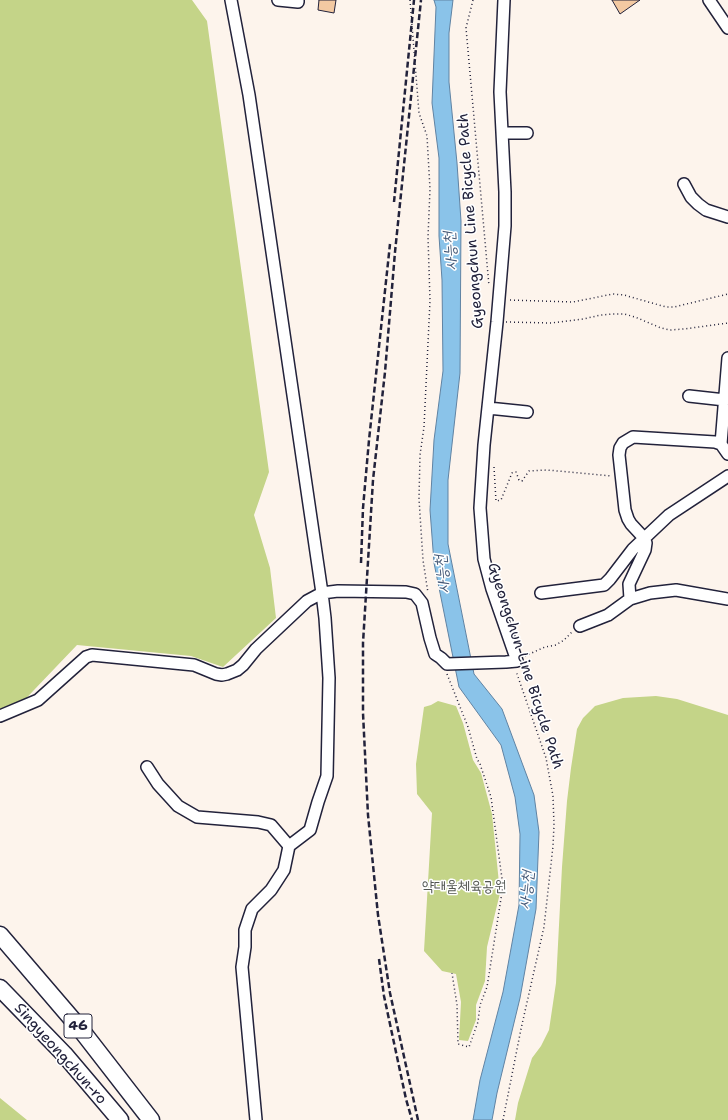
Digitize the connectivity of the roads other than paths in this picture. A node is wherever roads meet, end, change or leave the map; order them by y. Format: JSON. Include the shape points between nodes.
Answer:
{"nodes":[{"id":1,"x":278,"y":0,"type":"edge"},
{"id":2,"x":298,"y":0,"type":"edge"},
{"id":3,"x":504,"y":0,"type":"edge"},
{"id":4,"x":709,"y":0,"type":"edge"},
{"id":5,"x":229,"y":2,"type":"edge"},
{"id":6,"x":728,"y":28,"type":"edge"},
{"id":7,"x":527,"y":132,"type":"dead end"},
{"id":8,"x":502,"y":133,"type":"junction"},
{"id":9,"x":684,"y":184,"type":"dead end"},
{"id":10,"x":728,"y":217,"type":"edge"},
{"id":11,"x":728,"y":358,"type":"edge"},
{"id":12,"x":689,"y":396,"type":"dead end"},
{"id":13,"x":725,"y":400,"type":"junction"},
{"id":14,"x":488,"y":408,"type":"junction"},
{"id":15,"x":527,"y":412,"type":"dead end"},
{"id":16,"x":721,"y":444,"type":"junction"},
{"id":17,"x":728,"y":454,"type":"edge"},
{"id":18,"x":728,"y":476,"type":"edge"},
{"id":19,"x":644,"y":538,"type":"junction"},
{"id":20,"x":322,"y":593,"type":"junction"},
{"id":21,"x":541,"y":593,"type":"dead end"},
{"id":22,"x":630,"y":599,"type":"junction"},
{"id":23,"x":728,"y":599,"type":"edge"},
{"id":24,"x":580,"y":626,"type":"road end"},
{"id":25,"x":0,"y":716,"type":"edge"},
{"id":26,"x":147,"y":767,"type":"dead end"},
{"id":27,"x":289,"y":846,"type":"junction"},
{"id":28,"x":0,"y":935,"type":"edge"},
{"id":29,"x":0,"y":988,"type":"edge"},
{"id":30,"x":120,"y":1120,"type":"edge"},
{"id":31,"x":151,"y":1120,"type":"edge"},
{"id":32,"x":256,"y":1120,"type":"edge"}],
"edges":[{"from":1,"to":2,"type":"street"},
{"from":3,"to":8,"type":"street","via":[[500,76]]},
{"from":4,"to":6,"type":"street"},
{"from":5,"to":20,"type":"street","via":[[249,95]]},
{"from":7,"to":8,"type":"street"},
{"from":8,"to":14,"type":"street","via":[[505,208]]},
{"from":9,"to":10,"type":"street","via":[[691,197],[706,210]]},
{"from":11,"to":13,"type":"street"},
{"from":12,"to":13,"type":"street"},
{"from":13,"to":16,"type":"street"},
{"from":14,"to":15,"type":"street"},
{"from":14,"to":20,"type":"street","via":[[480,508],[484,559],[512,661],[444,661],[435,654],[422,603],[416,594],[338,591]]},
{"from":16,"to":17,"type":"street"},
{"from":16,"to":19,"type":"street","via":[[633,437],[623,443],[619,454],[625,510],[628,519]]},
{"from":18,"to":19,"type":"street","via":[[669,515]]},
{"from":19,"to":21,"type":"street","via":[[604,585]]},
{"from":19,"to":22,"type":"street","via":[[645,550],[629,584]]},
{"from":20,"to":25,"type":"street","via":[[307,601],[256,649],[243,665],[227,674],[216,674],[194,665],[92,655],[86,657],[38,700]]},
{"from":20,"to":27,"type":"street","via":[[329,678],[328,776],[310,830]]},
{"from":22,"to":23,"type":"street","via":[[676,590]]},
{"from":22,"to":24,"type":"street","via":[[608,615]]},
{"from":26,"to":27,"type":"street","via":[[178,806],[197,817],[271,825]]},
{"from":27,"to":32,"type":"street","via":[[284,870],[271,890],[252,909],[246,930],[242,968]]},
{"from":28,"to":31,"type":"highway","name":"Singyeongchun-ro","number":"46","via":[[78,1026]]},
{"from":29,"to":30,"type":"highway","name":"Singyeongchun-ro","number":"46","via":[[64,1054]]}]}
